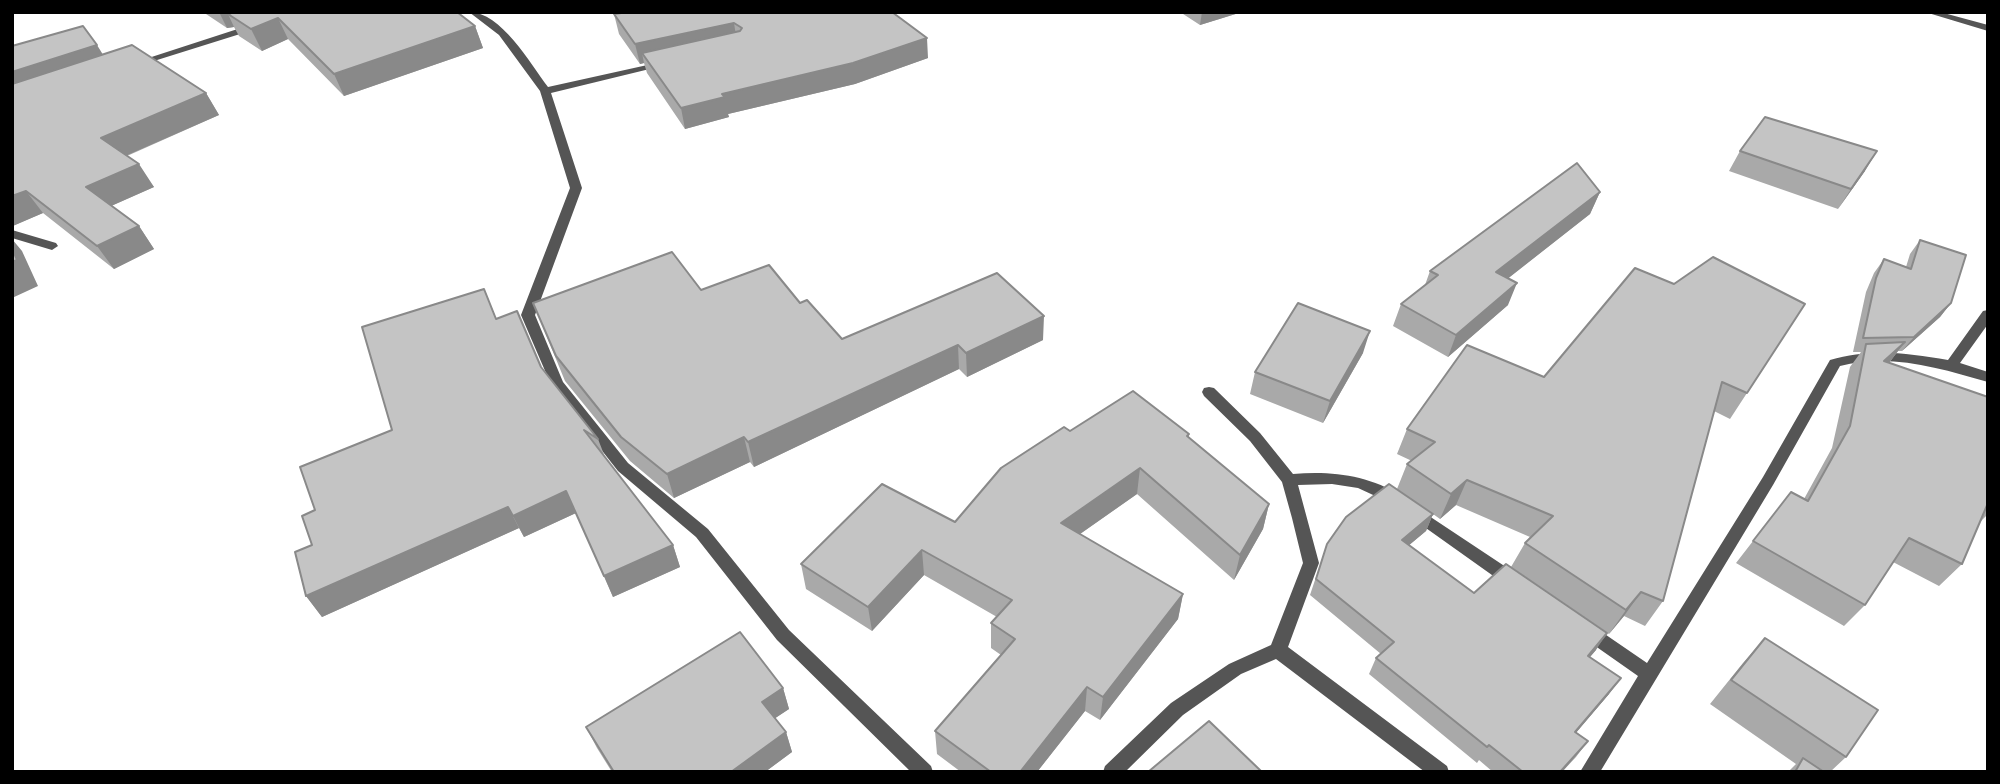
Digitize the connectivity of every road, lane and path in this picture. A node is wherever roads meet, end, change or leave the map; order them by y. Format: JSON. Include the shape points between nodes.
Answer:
{"nodes":[{"id":1,"x":472,"y":12,"type":"edge"},
{"id":2,"x":1929,"y":12,"type":"edge"},
{"id":3,"x":263,"y":24,"type":"edge"},
{"id":4,"x":1988,"y":28,"type":"edge"},
{"id":5,"x":674,"y":62,"type":"edge"},
{"id":6,"x":126,"y":67,"type":"edge"},
{"id":7,"x":545,"y":91,"type":"junction"},
{"id":8,"x":12,"y":234,"type":"edge"},
{"id":9,"x":52,"y":246,"type":"dead end"},
{"id":10,"x":1988,"y":314,"type":"edge"},
{"id":11,"x":1951,"y":365,"type":"junction"},
{"id":12,"x":1988,"y":377,"type":"edge"},
{"id":13,"x":1209,"y":392,"type":"dead end"},
{"id":14,"x":1289,"y":480,"type":"junction"},
{"id":15,"x":1524,"y":588,"type":"edge"},
{"id":16,"x":1570,"y":620,"type":"edge"},
{"id":17,"x":1278,"y":650,"type":"junction"},
{"id":18,"x":1650,"y":675,"type":"junction"},
{"id":19,"x":925,"y":772,"type":"edge"},
{"id":20,"x":1112,"y":772,"type":"edge"},
{"id":21,"x":1440,"y":772,"type":"edge"},
{"id":22,"x":1589,"y":772,"type":"edge"}],
"edges":[{"from":1,"to":7,"type":"street","via":[[502,33]]},
{"from":2,"to":4,"type":"street"},
{"from":3,"to":6,"type":"street"},
{"from":5,"to":7,"type":"street"},
{"from":7,"to":19,"type":"street","via":[[576,188],[528,315],[557,384],[623,467],[702,533],[783,635]]},
{"from":8,"to":9,"type":"street"},
{"from":10,"to":11,"type":"street"},
{"from":11,"to":12,"type":"street"},
{"from":11,"to":18,"type":"street","via":[[1882,355],[1858,355],[1835,363]]},
{"from":13,"to":14,"type":"street","via":[[1255,437]]},
{"from":14,"to":15,"type":"street","via":[[1332,477],[1363,481]]},
{"from":14,"to":17,"type":"street","via":[[1311,563]]},
{"from":16,"to":18,"type":"street"},
{"from":17,"to":20,"type":"street","via":[[1235,669],[1177,709]]},
{"from":17,"to":21,"type":"street"},
{"from":18,"to":22,"type":"street"}]}
